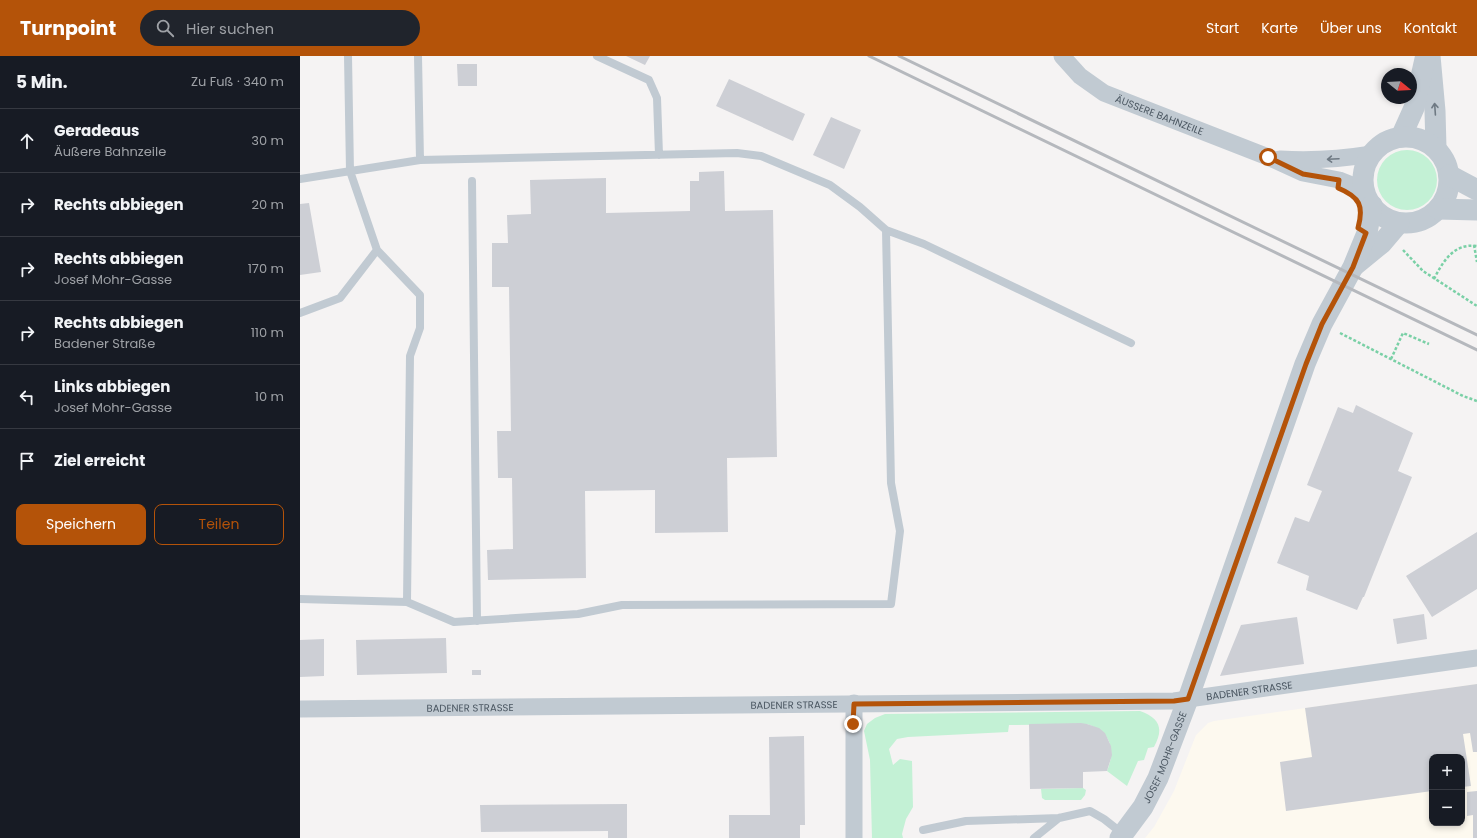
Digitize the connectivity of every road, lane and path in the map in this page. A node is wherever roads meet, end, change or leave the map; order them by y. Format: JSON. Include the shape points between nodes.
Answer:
{"nodes":[{"id":1,"x":348,"y":56,"type":"edge"},
{"id":2,"x":418,"y":56,"type":"edge"},
{"id":3,"x":597,"y":56,"type":"edge"},
{"id":4,"x":1062,"y":56,"type":"edge"},
{"id":5,"x":1425,"y":56,"type":"edge"},
{"id":6,"x":1430,"y":56,"type":"edge"},
{"id":7,"x":1401,"y":137,"type":"junction"},
{"id":8,"x":1436,"y":148,"type":"junction"},
{"id":9,"x":1372,"y":154,"type":"junction"},
{"id":10,"x":659,"y":155,"type":"junction"},
{"id":11,"x":1268,"y":157,"type":"junction"},
{"id":12,"x":420,"y":160,"type":"junction"},
{"id":13,"x":350,"y":170,"type":"junction"},
{"id":14,"x":1449,"y":175,"type":"junction"},
{"id":15,"x":300,"y":179,"type":"edge"},
{"id":16,"x":472,"y":181,"type":"dead end"},
{"id":17,"x":1477,"y":190,"type":"edge"},
{"id":18,"x":1368,"y":198,"type":"junction"},
{"id":19,"x":1438,"y":209,"type":"junction"},
{"id":20,"x":1477,"y":210,"type":"edge"},
{"id":21,"x":1399,"y":222,"type":"junction"},
{"id":22,"x":886,"y":230,"type":"junction"},
{"id":23,"x":1476,"y":245,"type":"edge"},
{"id":24,"x":377,"y":250,"type":"junction"},
{"id":25,"x":1405,"y":252,"type":"dead end"},
{"id":26,"x":1477,"y":262,"type":"edge"},
{"id":27,"x":1353,"y":267,"type":"junction"},
{"id":28,"x":1434,"y":279,"type":"junction"},
{"id":29,"x":1477,"y":306,"type":"edge"},
{"id":30,"x":300,"y":313,"type":"edge"},
{"id":31,"x":1322,"y":324,"type":"junction"},
{"id":32,"x":1131,"y":342,"type":"dead end"},
{"id":33,"x":1428,"y":344,"type":"dead end"},
{"id":34,"x":1390,"y":360,"type":"junction"},
{"id":35,"x":1477,"y":401,"type":"edge"},
{"id":36,"x":300,"y":599,"type":"edge"},
{"id":37,"x":407,"y":602,"type":"junction"},
{"id":38,"x":477,"y":621,"type":"junction"},
{"id":39,"x":1477,"y":658,"type":"edge"},
{"id":40,"x":1188,"y":699,"type":"junction"},
{"id":41,"x":854,"y":704,"type":"junction"},
{"id":42,"x":300,"y":709,"type":"edge"},
{"id":43,"x":1059,"y":818,"type":"junction"},
{"id":44,"x":923,"y":830,"type":"dead end"},
{"id":45,"x":1122,"y":836,"type":"edge"},
{"id":46,"x":854,"y":838,"type":"edge"},
{"id":47,"x":1034,"y":838,"type":"edge"}],
"edges":[{"from":1,"to":13,"type":"lane"},
{"from":2,"to":12,"type":"lane"},
{"from":3,"to":10,"type":"lane","via":[[648,80],[657,98]]},
{"from":4,"to":11,"type":"street","name":"ÄUSSERE BAHNZEILE","via":[[1080,76],[1104,93]]},
{"from":5,"to":7,"type":"street","via":[[1414,108]]},
{"from":8,"to":6,"type":"street","one_way":true},
{"from":7,"to":8,"type":"street","via":[[1414,137]]},
{"from":7,"to":9,"type":"street","via":[[1381,145]]},
{"from":8,"to":14,"type":"street","name":"ÄUSSERE BAHNZEILE","via":[[1445,160]]},
{"from":9,"to":11,"type":"street","name":"ÄUSSERE BAHNZEILE","one_way":true,"via":[[1309,160]]},
{"from":9,"to":18,"type":"street","via":[[1366,164],[1363,178]]},
{"from":10,"to":12,"type":"lane"},
{"from":10,"to":22,"type":"lane","via":[[737,153],[761,156],[830,185]]},
{"from":11,"to":18,"type":"street","name":"ÄUSSERE BAHNZEILE","via":[[1303,174],[1339,180]]},
{"from":12,"to":13,"type":"lane"},
{"from":13,"to":15,"type":"lane"},
{"from":13,"to":24,"type":"lane"},
{"from":14,"to":17,"type":"street"},
{"from":14,"to":19,"type":"street","name":"ÄUSSERE BAHNZEILE","via":[[1445,199]]},
{"from":16,"to":38,"type":"lane"},
{"from":18,"to":21,"type":"street","name":"ÄUSSERE BAHNZEILE","via":[[1379,213],[1387,219]]},
{"from":18,"to":27,"type":"street","name":"JOSEF MOHR-GASSE","via":[[1366,233]]},
{"from":19,"to":20,"type":"street"},
{"from":19,"to":21,"type":"street","name":"ÄUSSERE BAHNZEILE","via":[[1421,220]]},
{"from":21,"to":27,"type":"street","name":"JOSEF MOHR-GASSE","via":[[1382,243]]},
{"from":22,"to":32,"type":"lane","via":[[924,244]]},
{"from":22,"to":38,"type":"lane","via":[[891,483],[900,531],[891,604],[622,605],[578,614]]},
{"from":23,"to":26,"type":"path"},
{"from":23,"to":28,"type":"path","via":[[1464,246],[1445,259]]},
{"from":24,"to":30,"type":"lane","via":[[340,298]]},
{"from":24,"to":37,"type":"lane","via":[[420,295],[420,328],[410,356]]},
{"from":25,"to":28,"type":"path"},
{"from":27,"to":31,"type":"street","name":"JOSEF MOHR-GASSE"},
{"from":28,"to":29,"type":"path"},
{"from":31,"to":34,"type":"path"},
{"from":31,"to":40,"type":"street","name":"JOSEF MOHR-GASSE"},
{"from":33,"to":34,"type":"path","via":[[1403,333]]},
{"from":34,"to":35,"type":"path"},
{"from":36,"to":37,"type":"lane"},
{"from":37,"to":38,"type":"lane","via":[[454,622]]},
{"from":39,"to":40,"type":"street","name":"BADENER STRASSE"},
{"from":40,"to":41,"type":"street","name":"BADENER STRASSE"},
{"from":40,"to":45,"type":"street","name":"JOSEF MOHR-GASSE","via":[[1158,778],[1143,807]]},
{"from":41,"to":42,"type":"street","name":"BADENER STRASSE"},
{"from":41,"to":46,"type":"street"},
{"from":43,"to":44,"type":"lane","via":[[966,821]]},
{"from":43,"to":45,"type":"lane","via":[[1090,811],[1104,819]]},
{"from":43,"to":47,"type":"lane"}]}
